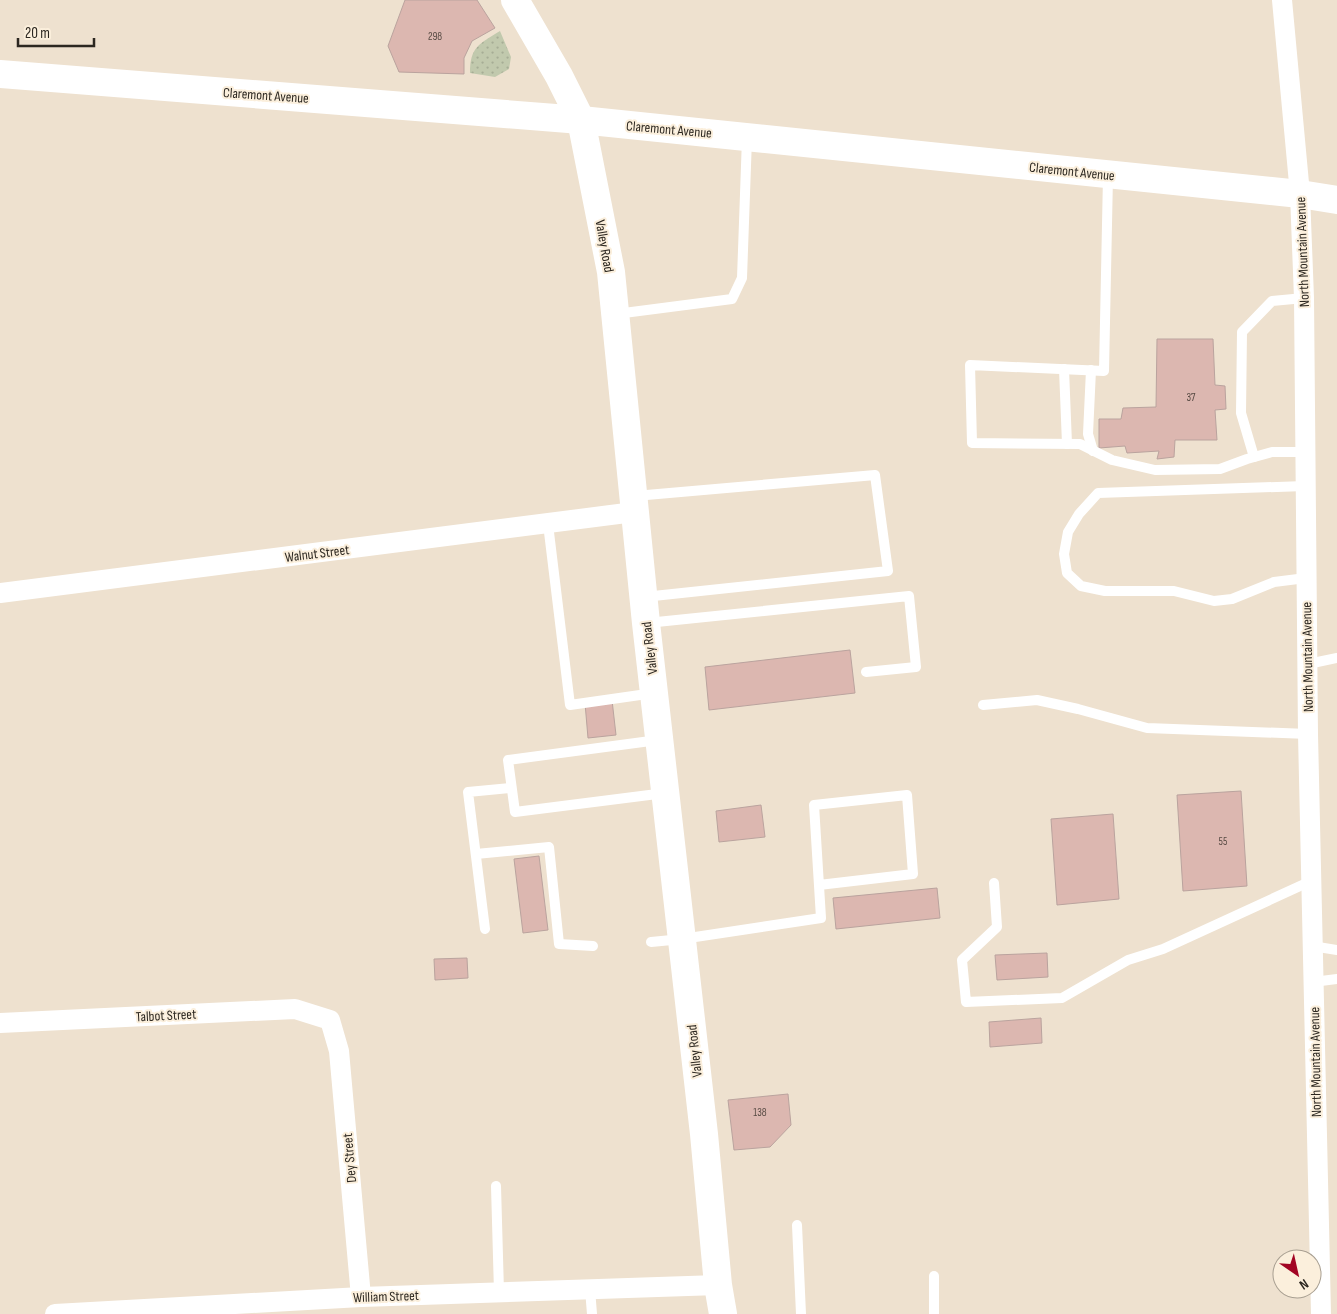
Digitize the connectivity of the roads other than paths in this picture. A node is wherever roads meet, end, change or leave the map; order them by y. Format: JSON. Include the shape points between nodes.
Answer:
{"nodes":[{"id":1,"x":515,"y":0,"type":"edge"},
{"id":2,"x":1282,"y":0,"type":"edge"},
{"id":3,"x":0,"y":74,"type":"edge"},
{"id":4,"x":581,"y":120,"type":"junction"},
{"id":5,"x":747,"y":136,"type":"junction"},
{"id":6,"x":1108,"y":175,"type":"junction"},
{"id":7,"x":1300,"y":194,"type":"junction"},
{"id":8,"x":1337,"y":200,"type":"edge"},
{"id":9,"x":1304,"y":298,"type":"junction"},
{"id":10,"x":615,"y":314,"type":"junction"},
{"id":11,"x":1064,"y":369,"type":"junction"},
{"id":12,"x":1091,"y":370,"type":"junction"},
{"id":13,"x":1067,"y":444,"type":"junction"},
{"id":14,"x":1093,"y":451,"type":"junction"},
{"id":15,"x":1306,"y":452,"type":"junction"},
{"id":16,"x":1254,"y":457,"type":"junction"},
{"id":17,"x":1305,"y":486,"type":"junction"},
{"id":18,"x":633,"y":504,"type":"junction"},
{"id":19,"x":548,"y":524,"type":"junction"},
{"id":20,"x":1306,"y":578,"type":"junction"},
{"id":21,"x":0,"y":592,"type":"edge"},
{"id":22,"x":643,"y":597,"type":"junction"},
{"id":23,"x":646,"y":624,"type":"junction"},
{"id":24,"x":1337,"y":658,"type":"edge"},
{"id":25,"x":1308,"y":664,"type":"junction"},
{"id":26,"x":866,"y":672,"type":"dead end"},
{"id":27,"x":654,"y":693,"type":"junction"},
{"id":28,"x":983,"y":705,"type":"dead end"},
{"id":29,"x":1308,"y":734,"type":"junction"},
{"id":30,"x":659,"y":740,"type":"junction"},
{"id":31,"x":511,"y":788,"type":"junction"},
{"id":32,"x":665,"y":793,"type":"junction"},
{"id":33,"x":476,"y":854,"type":"junction"},
{"id":34,"x":1311,"y":881,"type":"junction"},
{"id":35,"x":994,"y":882,"type":"dead end"},
{"id":36,"x":819,"y":885,"type":"junction"},
{"id":37,"x":485,"y":929,"type":"dead end"},
{"id":38,"x":682,"y":940,"type":"junction"},
{"id":39,"x":651,"y":942,"type":"dead end"},
{"id":40,"x":594,"y":946,"type":"dead end"},
{"id":41,"x":1312,"y":946,"type":"junction"},
{"id":42,"x":1337,"y":950,"type":"edge"},
{"id":43,"x":1337,"y":979,"type":"edge"},
{"id":44,"x":1313,"y":982,"type":"junction"},
{"id":45,"x":330,"y":1020,"type":"joint"},
{"id":46,"x":0,"y":1023,"type":"edge"},
{"id":47,"x":496,"y":1186,"type":"dead end"},
{"id":48,"x":797,"y":1225,"type":"dead end"},
{"id":49,"x":934,"y":1276,"type":"dead end"},
{"id":50,"x":718,"y":1285,"type":"junction"},
{"id":51,"x":590,"y":1289,"type":"junction"},
{"id":52,"x":499,"y":1292,"type":"junction"},
{"id":53,"x":361,"y":1297,"type":"junction"},
{"id":54,"x":55,"y":1314,"type":"edge"},
{"id":55,"x":592,"y":1314,"type":"edge"},
{"id":56,"x":723,"y":1314,"type":"edge"},
{"id":57,"x":801,"y":1314,"type":"edge"},
{"id":58,"x":934,"y":1314,"type":"edge"},
{"id":59,"x":1321,"y":1314,"type":"edge"}],
"edges":[{"from":1,"to":4,"type":"main road","name":"Valley Road"},
{"from":2,"to":7,"type":"street","name":"North Mountain Avenue"},
{"from":3,"to":4,"type":"main road","name":"Claremont Avenue"},
{"from":4,"to":5,"type":"main road","name":"Claremont Avenue"},
{"from":4,"to":10,"type":"main road","name":"Valley Road","via":[[611,272]]},
{"from":5,"to":6,"type":"main road","name":"Claremont Avenue"},
{"from":5,"to":10,"type":"lane","via":[[742,278],[732,299]]},
{"from":6,"to":7,"type":"main road","name":"Claremont Avenue"},
{"from":6,"to":12,"type":"lane","via":[[1104,371]]},
{"from":7,"to":8,"type":"main road","name":"Claremont Avenue"},
{"from":7,"to":9,"type":"street","name":"North Mountain Avenue"},
{"from":9,"to":15,"type":"street","name":"North Mountain Avenue"},
{"from":9,"to":16,"type":"lane","via":[[1272,300],[1242,332],[1242,413]]},
{"from":10,"to":18,"type":"main road","name":"Valley Road"},
{"from":11,"to":12,"type":"lane"},
{"from":11,"to":13,"type":"lane"},
{"from":11,"to":13,"type":"lane","via":[[970,365],[972,443]]},
{"from":12,"to":14,"type":"lane","via":[[1088,434]]},
{"from":13,"to":14,"type":"lane","via":[[1080,444]]},
{"from":14,"to":16,"type":"lane","via":[[1112,460],[1155,470],[1220,469]]},
{"from":15,"to":16,"type":"lane","via":[[1272,452]]},
{"from":15,"to":17,"type":"street","name":"North Mountain Avenue"},
{"from":17,"to":20,"type":"street","name":"North Mountain Avenue"},
{"from":17,"to":20,"type":"lane","via":[[1098,493],[1068,532],[1064,554],[1067,573],[1081,586],[1105,591],[1174,591],[1214,601],[1232,599],[1274,582]]},
{"from":18,"to":19,"type":"street","name":"Walnut Street"},
{"from":18,"to":22,"type":"main road","name":"Valley Road"},
{"from":18,"to":22,"type":"lane","via":[[875,475],[888,571]]},
{"from":19,"to":21,"type":"street","name":"Walnut Street"},
{"from":19,"to":27,"type":"lane","via":[[570,704]]},
{"from":20,"to":25,"type":"street","name":"North Mountain Avenue"},
{"from":22,"to":23,"type":"main road","name":"Valley Road"},
{"from":23,"to":26,"type":"lane","via":[[909,596],[916,667]]},
{"from":23,"to":27,"type":"main road","name":"Valley Road"},
{"from":24,"to":25,"type":"lane"},
{"from":25,"to":29,"type":"street","name":"North Mountain Avenue"},
{"from":27,"to":30,"type":"main road","name":"Valley Road"},
{"from":28,"to":29,"type":"lane","via":[[1037,700],[1147,728]]},
{"from":29,"to":34,"type":"street","name":"North Mountain Avenue"},
{"from":30,"to":31,"type":"lane","via":[[508,760]]},
{"from":30,"to":32,"type":"main road","name":"Valley Road"},
{"from":31,"to":32,"type":"lane","via":[[515,812]]},
{"from":31,"to":33,"type":"lane","via":[[468,792]]},
{"from":32,"to":38,"type":"main road","name":"Valley Road"},
{"from":33,"to":37,"type":"lane"},
{"from":33,"to":40,"type":"lane","via":[[549,848],[559,944]]},
{"from":34,"to":35,"type":"lane","via":[[1163,949],[1128,960],[1062,998],[966,1002],[962,960],[997,927]]},
{"from":34,"to":41,"type":"street","name":"North Mountain Avenue"},
{"from":36,"to":36,"type":"lane","via":[[814,804],[907,795],[913,874]]},
{"from":36,"to":38,"type":"lane","via":[[821,918]]},
{"from":38,"to":39,"type":"lane"},
{"from":38,"to":50,"type":"main road","name":"Valley Road"},
{"from":41,"to":42,"type":"lane"},
{"from":41,"to":44,"type":"street","name":"North Mountain Avenue"},
{"from":43,"to":44,"type":"lane"},
{"from":44,"to":59,"type":"street","name":"North Mountain Avenue"},
{"from":45,"to":46,"type":"street","name":"Talbot Street","via":[[295,1009]]},
{"from":45,"to":53,"type":"street","name":"Dey Street","via":[[339,1051]]},
{"from":47,"to":52,"type":"lane"},
{"from":48,"to":57,"type":"lane"},
{"from":49,"to":58,"type":"lane"},
{"from":50,"to":51,"type":"street","name":"William Street"},
{"from":50,"to":56,"type":"main road","name":"Valley Road"},
{"from":51,"to":52,"type":"street","name":"William Street"},
{"from":51,"to":55,"type":"lane"},
{"from":52,"to":53,"type":"street","name":"William Street"},
{"from":53,"to":54,"type":"street","name":"William Street"}]}
